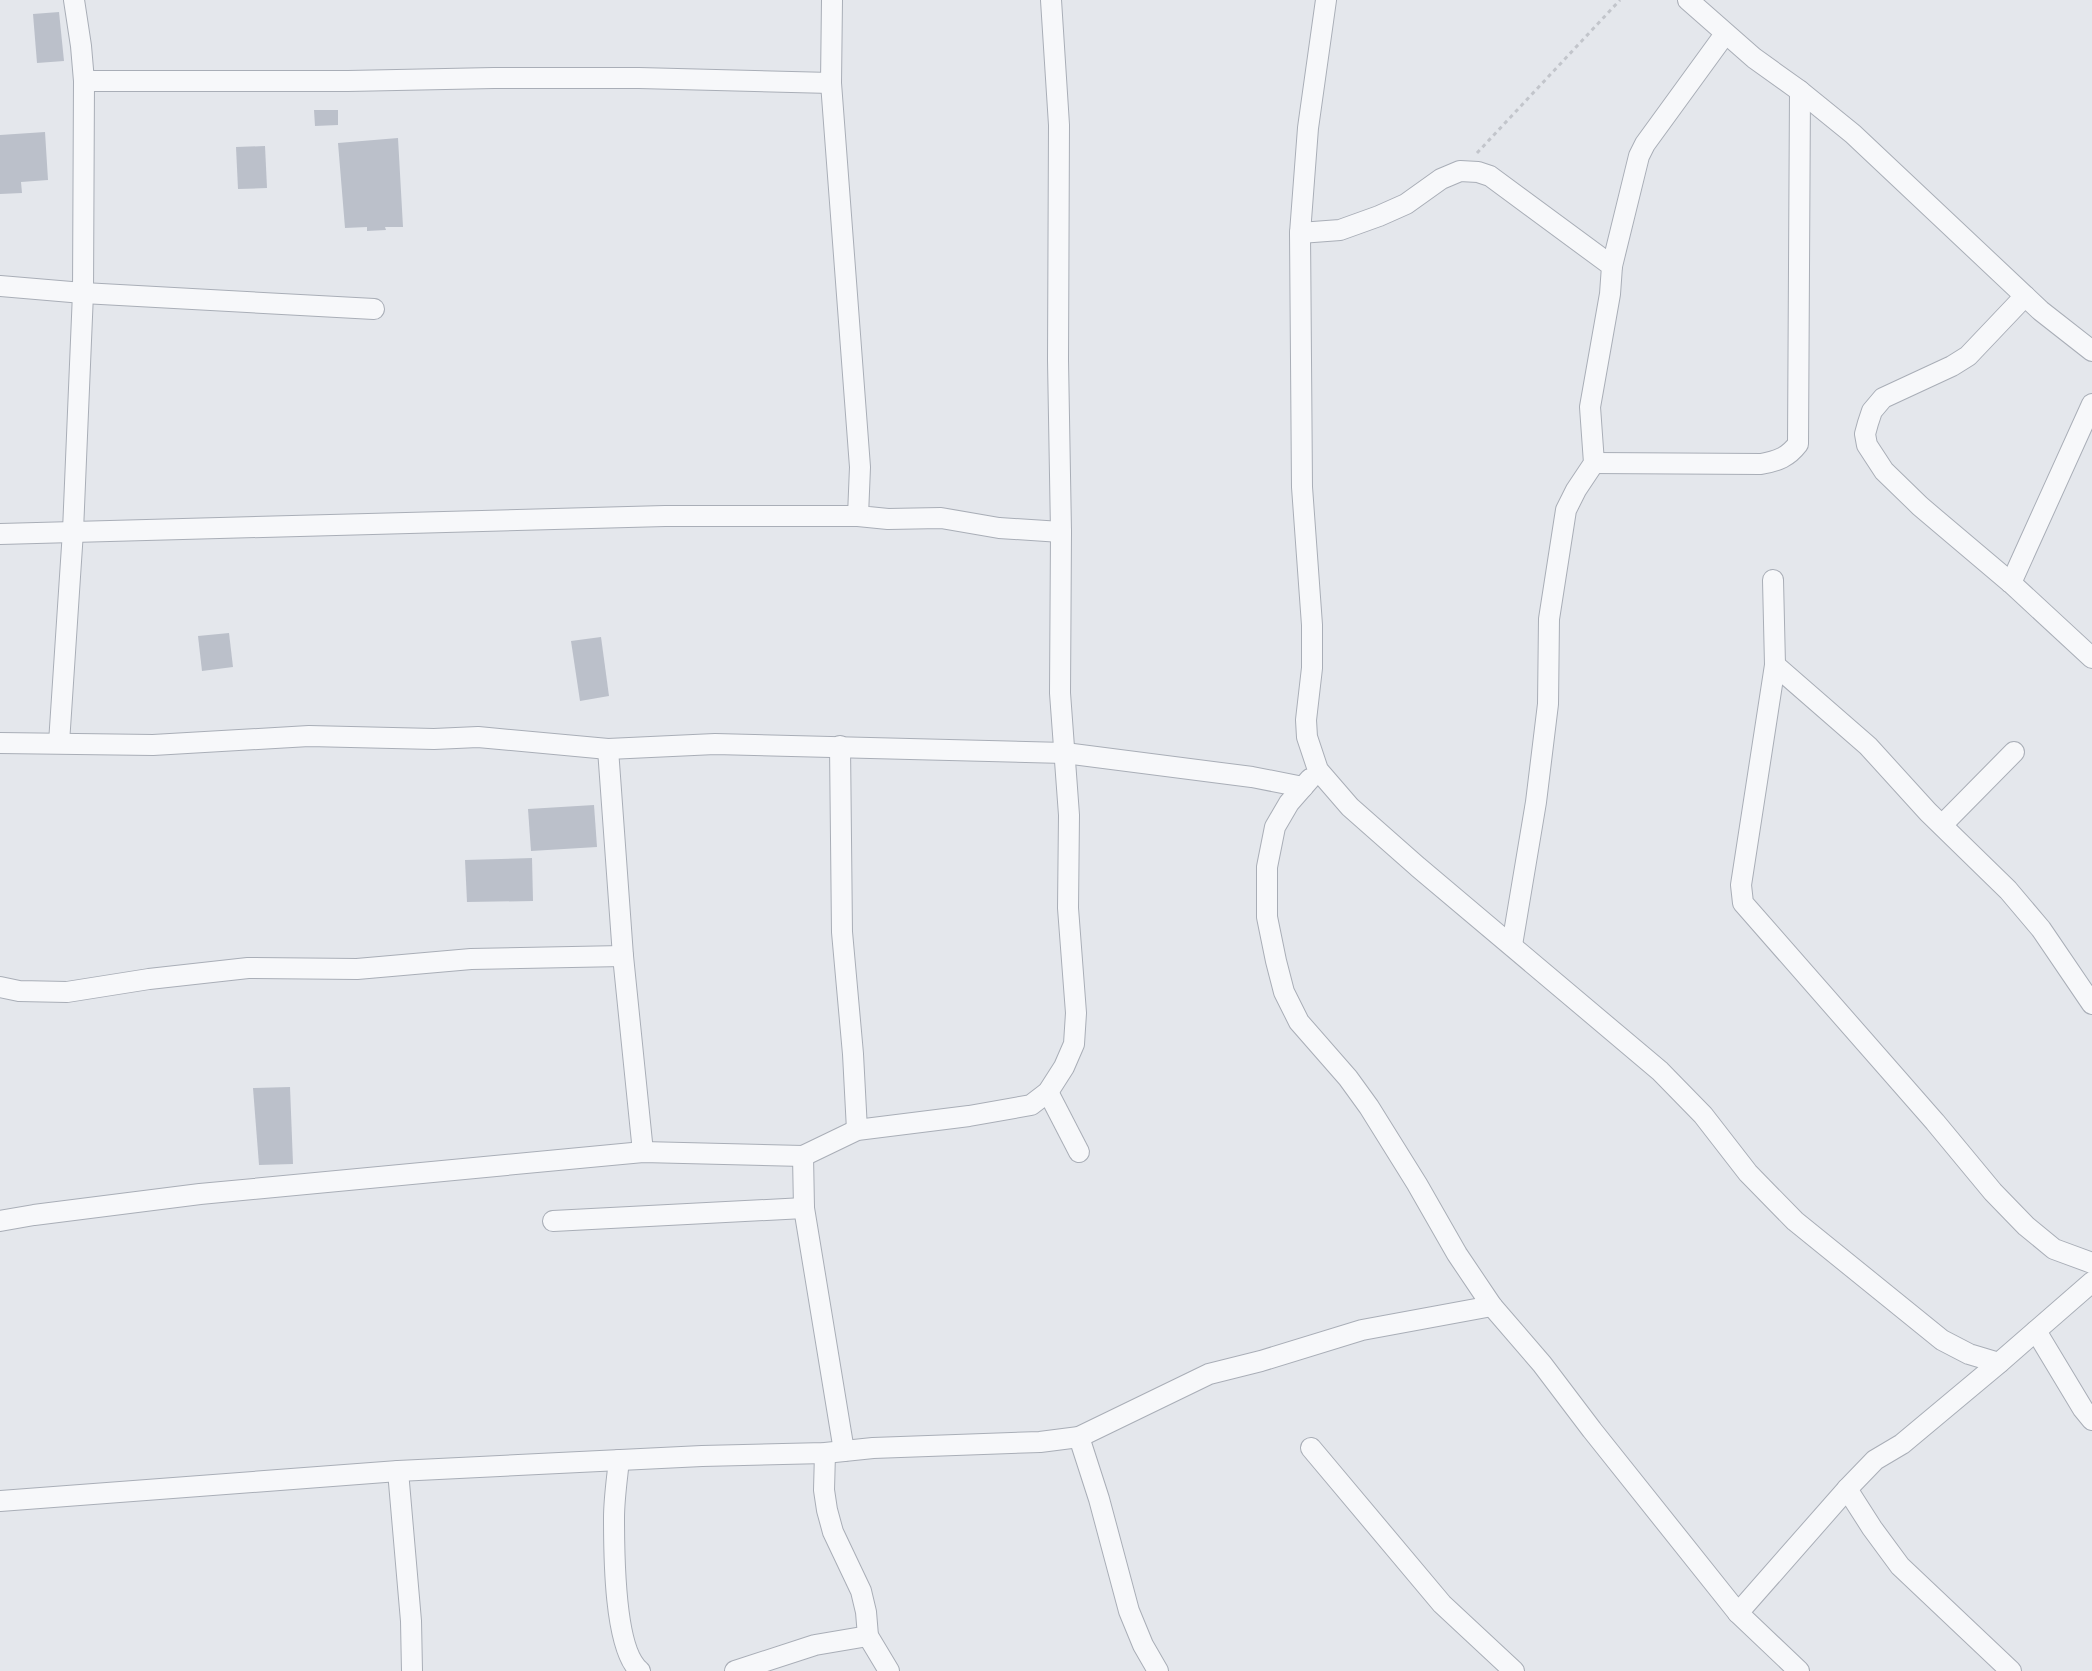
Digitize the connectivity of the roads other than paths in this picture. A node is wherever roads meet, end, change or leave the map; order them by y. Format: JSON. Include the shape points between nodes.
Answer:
{"nodes":[{"id":1,"x":74,"y":0,"type":"edge"},
{"id":2,"x":832,"y":0,"type":"edge"},
{"id":3,"x":1051,"y":0,"type":"edge"},
{"id":4,"x":1326,"y":0,"type":"edge"},
{"id":5,"x":1688,"y":0,"type":"edge"},
{"id":6,"x":1725,"y":34,"type":"junction"},
{"id":7,"x":84,"y":81,"type":"junction"},
{"id":8,"x":831,"y":83,"type":"junction"},
{"id":9,"x":1800,"y":91,"type":"junction"},
{"id":10,"x":1300,"y":233,"type":"junction"},
{"id":11,"x":1612,"y":266,"type":"junction"},
{"id":12,"x":0,"y":286,"type":"edge"},
{"id":13,"x":84,"y":293,"type":"junction"},
{"id":14,"x":2025,"y":296,"type":"junction"},
{"id":15,"x":374,"y":309,"type":"dead end"},
{"id":16,"x":2092,"y":351,"type":"edge"},
{"id":17,"x":2092,"y":404,"type":"edge"},
{"id":18,"x":1594,"y":464,"type":"junction"},
{"id":19,"x":858,"y":516,"type":"junction"},
{"id":20,"x":73,"y":531,"type":"junction"},
{"id":21,"x":1061,"y":532,"type":"junction"},
{"id":22,"x":0,"y":534,"type":"edge"},
{"id":23,"x":1773,"y":580,"type":"dead end"},
{"id":24,"x":2011,"y":583,"type":"junction"},
{"id":25,"x":2092,"y":658,"type":"edge"},
{"id":26,"x":1775,"y":665,"type":"junction"},
{"id":27,"x":0,"y":743,"type":"edge"},
{"id":28,"x":59,"y":743,"type":"junction"},
{"id":29,"x":840,"y":746,"type":"junction"},
{"id":30,"x":608,"y":749,"type":"junction"},
{"id":31,"x":2014,"y":752,"type":"dead end"},
{"id":32,"x":1065,"y":753,"type":"junction"},
{"id":33,"x":1318,"y":770,"type":"junction"},
{"id":34,"x":1303,"y":787,"type":"junction"},
{"id":35,"x":1942,"y":825,"type":"junction"},
{"id":36,"x":1512,"y":945,"type":"junction"},
{"id":37,"x":623,"y":956,"type":"junction"},
{"id":38,"x":0,"y":987,"type":"edge"},
{"id":39,"x":2092,"y":1004,"type":"edge"},
{"id":40,"x":1048,"y":1092,"type":"junction"},
{"id":41,"x":856,"y":1130,"type":"junction"},
{"id":42,"x":643,"y":1152,"type":"junction"},
{"id":43,"x":1079,"y":1152,"type":"dead end"},
{"id":44,"x":803,"y":1156,"type":"junction"},
{"id":45,"x":804,"y":1208,"type":"junction"},
{"id":46,"x":0,"y":1221,"type":"edge"},
{"id":47,"x":553,"y":1221,"type":"dead end"},
{"id":48,"x":2092,"y":1263,"type":"edge"},
{"id":49,"x":2092,"y":1282,"type":"edge"},
{"id":50,"x":1492,"y":1306,"type":"junction"},
{"id":51,"x":2036,"y":1330,"type":"junction"},
{"id":52,"x":1999,"y":1363,"type":"junction"},
{"id":53,"x":2092,"y":1420,"type":"edge"},
{"id":54,"x":1079,"y":1437,"type":"junction"},
{"id":55,"x":1311,"y":1448,"type":"dead end"},
{"id":56,"x":835,"y":1452,"type":"junction"},
{"id":57,"x":619,"y":1460,"type":"junction"},
{"id":58,"x":398,"y":1471,"type":"junction"},
{"id":59,"x":1847,"y":1489,"type":"junction"},
{"id":60,"x":0,"y":1500,"type":"edge"},
{"id":61,"x":1738,"y":1613,"type":"junction"},
{"id":62,"x":868,"y":1636,"type":"junction"},
{"id":63,"x":412,"y":1671,"type":"edge"},
{"id":64,"x":640,"y":1671,"type":"edge"},
{"id":65,"x":735,"y":1671,"type":"edge"},
{"id":66,"x":889,"y":1671,"type":"edge"},
{"id":67,"x":1158,"y":1671,"type":"edge"},
{"id":68,"x":1514,"y":1671,"type":"edge"},
{"id":69,"x":1799,"y":1671,"type":"edge"},
{"id":70,"x":2011,"y":1671,"type":"edge"}],
"edges":[{"from":1,"to":7,"type":"street"},
{"from":2,"to":8,"type":"street"},
{"from":3,"to":21,"type":"street","via":[[1059,125]]},
{"from":4,"to":10,"type":"street","via":[[1308,128]]},
{"from":5,"to":6,"type":"street"},
{"from":6,"to":9,"type":"street"},
{"from":6,"to":11,"type":"street","via":[[1656,127],[1639,156]]},
{"from":7,"to":8,"type":"street","via":[[639,78]]},
{"from":7,"to":13,"type":"street"},
{"from":8,"to":19,"type":"street","via":[[860,467]]},
{"from":9,"to":14,"type":"street","via":[[1852,134]]},
{"from":9,"to":18,"type":"street","via":[[1798,444],[1778,461],[1761,464]]},
{"from":10,"to":11,"type":"street","via":[[1340,230],[1406,204],[1441,179],[1460,171],[1478,172],[1490,176]]},
{"from":10,"to":33,"type":"street","via":[[1302,487],[1312,625],[1312,668],[1306,720],[1307,737]]},
{"from":11,"to":18,"type":"street","via":[[1590,408]]},
{"from":12,"to":13,"type":"street"},
{"from":13,"to":15,"type":"street"},
{"from":13,"to":20,"type":"street"},
{"from":14,"to":16,"type":"street"},
{"from":14,"to":24,"type":"street","via":[[1968,356],[1883,398],[1872,411],[1865,434],[1867,445],[1884,471]]},
{"from":17,"to":24,"type":"street"},
{"from":18,"to":36,"type":"street","via":[[1566,510],[1549,619],[1548,704],[1536,802]]},
{"from":19,"to":20,"type":"street","via":[[664,516]]},
{"from":19,"to":21,"type":"street","via":[[941,518],[998,528]]},
{"from":20,"to":22,"type":"street"},
{"from":20,"to":28,"type":"street"},
{"from":21,"to":32,"type":"street","via":[[1060,694]]},
{"from":23,"to":26,"type":"street"},
{"from":24,"to":25,"type":"street"},
{"from":26,"to":35,"type":"street","via":[[1868,746]]},
{"from":26,"to":48,"type":"street","via":[[1741,885],[1743,903],[1999,1199],[2054,1249]]},
{"from":27,"to":28,"type":"street"},
{"from":28,"to":30,"type":"street","via":[[154,745],[309,736],[478,737]]},
{"from":29,"to":30,"type":"street","via":[[715,744]]},
{"from":29,"to":32,"type":"street"},
{"from":29,"to":41,"type":"street","via":[[842,932]]},
{"from":30,"to":37,"type":"street"},
{"from":31,"to":35,"type":"street"},
{"from":32,"to":34,"type":"street","via":[[1252,777]]},
{"from":32,"to":40,"type":"street","via":[[1069,815],[1068,908],[1076,1013],[1074,1044]]},
{"from":33,"to":34,"type":"street"},
{"from":33,"to":36,"type":"street","via":[[1350,807]]},
{"from":34,"to":50,"type":"street","via":[[1275,827],[1267,866],[1267,917],[1284,992],[1299,1022],[1369,1107]]},
{"from":35,"to":39,"type":"street","via":[[2008,890],[2042,929]]},
{"from":36,"to":52,"type":"street","via":[[1660,1071],[1703,1115],[1753,1178],[1795,1220],[1942,1340],[1969,1354]]},
{"from":37,"to":38,"type":"street","via":[[471,959],[357,969],[248,968],[67,992]]},
{"from":37,"to":42,"type":"street"},
{"from":40,"to":41,"type":"street","via":[[1030,1105]]},
{"from":40,"to":43,"type":"street"},
{"from":41,"to":44,"type":"street"},
{"from":42,"to":44,"type":"street"},
{"from":42,"to":46,"type":"street","via":[[200,1194]]},
{"from":44,"to":45,"type":"street"},
{"from":45,"to":47,"type":"street"},
{"from":45,"to":56,"type":"street"},
{"from":49,"to":51,"type":"street"},
{"from":50,"to":54,"type":"street","via":[[1362,1330],[1209,1374]]},
{"from":50,"to":61,"type":"street","via":[[1542,1364]]},
{"from":51,"to":52,"type":"street"},
{"from":51,"to":53,"type":"street"},
{"from":52,"to":59,"type":"street","via":[[1902,1444],[1875,1460]]},
{"from":54,"to":56,"type":"street","via":[[1040,1442]]},
{"from":54,"to":67,"type":"street","via":[[1129,1611]]},
{"from":55,"to":68,"type":"street","via":[[1442,1604]]},
{"from":56,"to":57,"type":"street"},
{"from":56,"to":62,"type":"street","via":[[824,1490],[827,1510],[861,1591]]},
{"from":57,"to":58,"type":"street"},
{"from":57,"to":64,"type":"street","via":[[614,1517],[618,1611],[632,1665]]},
{"from":58,"to":60,"type":"street"},
{"from":58,"to":63,"type":"street"},
{"from":59,"to":61,"type":"street"},
{"from":59,"to":70,"type":"street","via":[[1900,1566]]},
{"from":61,"to":69,"type":"street"},
{"from":62,"to":65,"type":"street","via":[[815,1645]]},
{"from":62,"to":66,"type":"street"}]}
